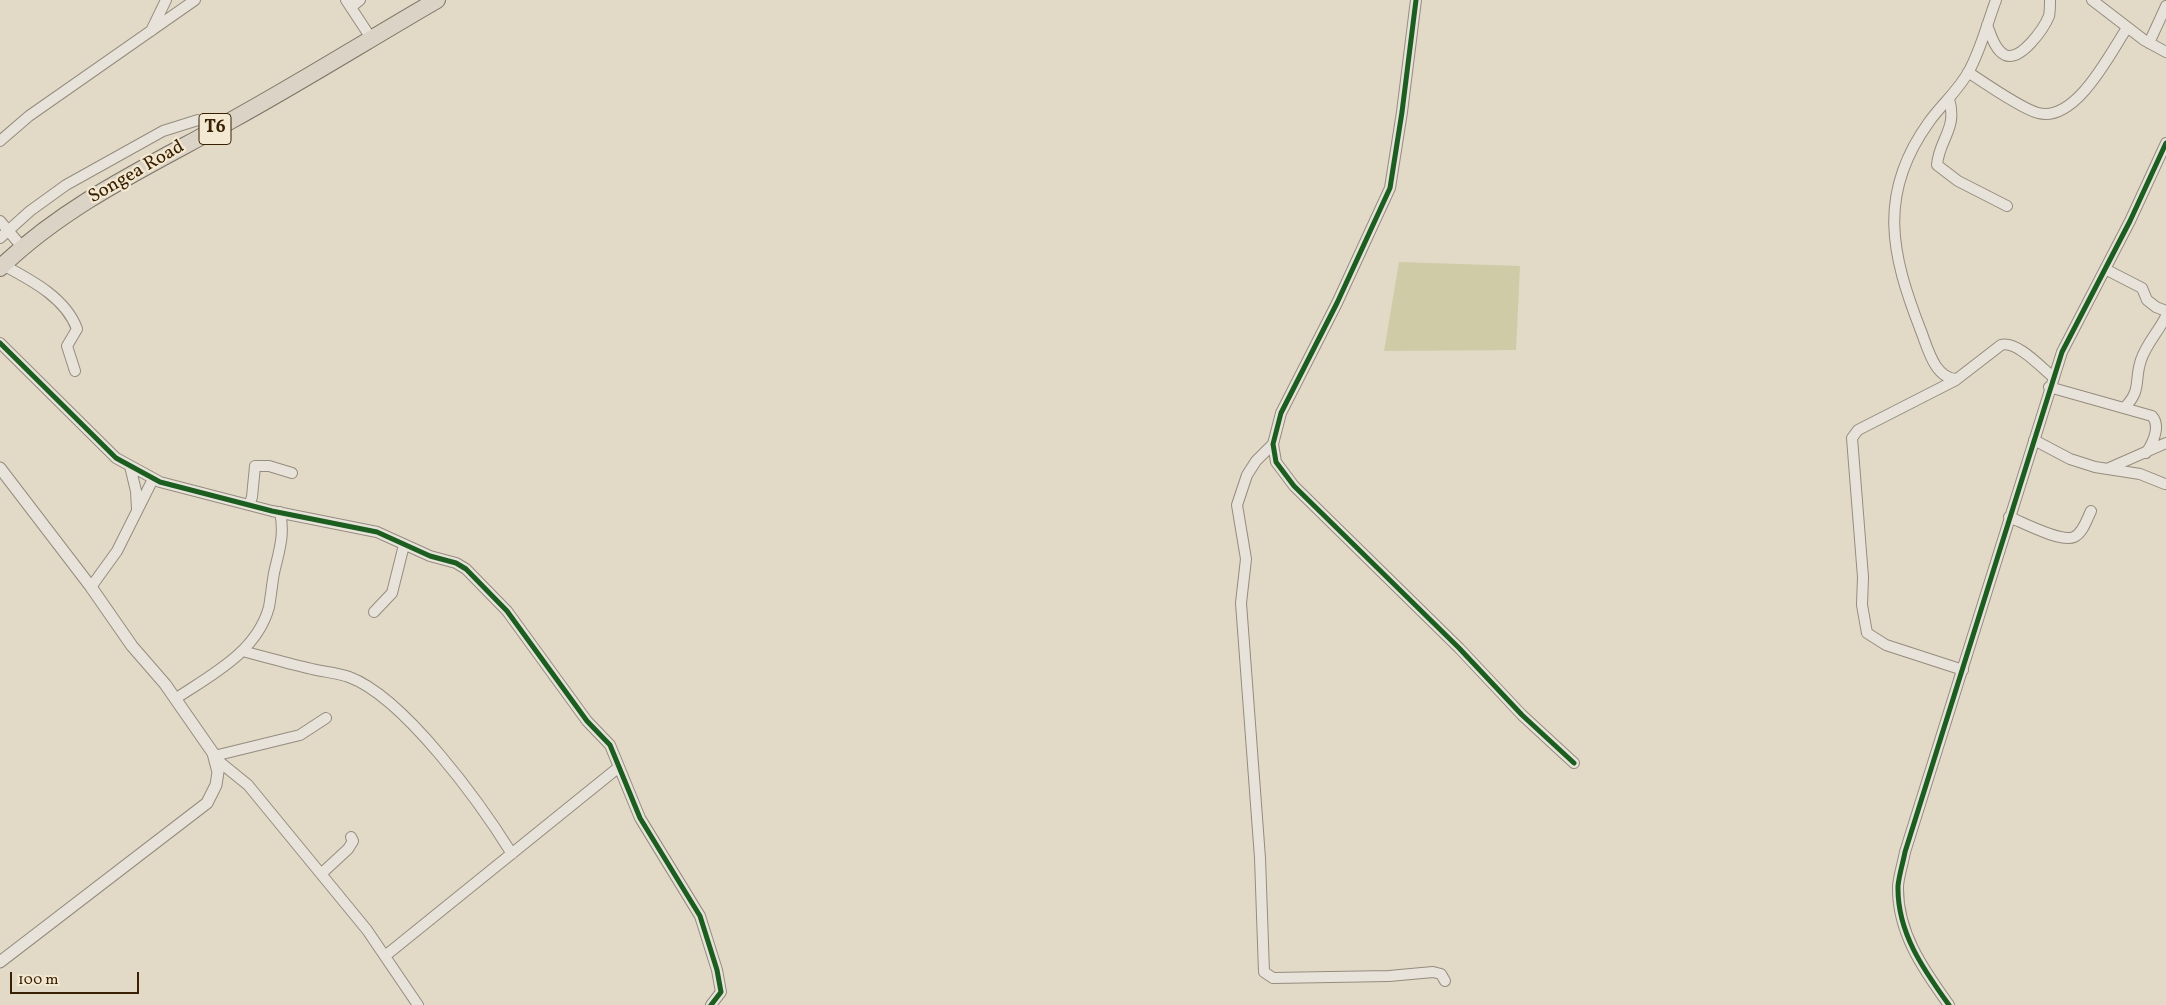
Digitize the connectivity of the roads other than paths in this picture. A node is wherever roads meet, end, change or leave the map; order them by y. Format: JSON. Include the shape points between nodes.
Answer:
{"nodes":[{"id":1,"x":166,"y":0,"type":"edge"},
{"id":2,"x":195,"y":0,"type":"edge"},
{"id":3,"x":360,"y":0,"type":"edge"},
{"id":4,"x":437,"y":0,"type":"edge"},
{"id":5,"x":1416,"y":0,"type":"edge"},
{"id":6,"x":1996,"y":0,"type":"edge"},
{"id":7,"x":2050,"y":0,"type":"edge"},
{"id":8,"x":2092,"y":0,"type":"edge"},
{"id":9,"x":348,"y":3,"type":"edge"},
{"id":10,"x":2166,"y":6,"type":"edge"},
{"id":11,"x":1987,"y":25,"type":"junction"},
{"id":12,"x":2126,"y":28,"type":"junction"},
{"id":13,"x":151,"y":31,"type":"junction"},
{"id":14,"x":371,"y":38,"type":"junction"},
{"id":15,"x":2149,"y":43,"type":"junction"},
{"id":16,"x":2166,"y":52,"type":"edge"},
{"id":17,"x":1968,"y":72,"type":"junction"},
{"id":18,"x":1949,"y":100,"type":"junction"},
{"id":19,"x":217,"y":128,"type":"junction"},
{"id":20,"x":0,"y":141,"type":"edge"},
{"id":21,"x":2166,"y":143,"type":"edge"},
{"id":22,"x":2007,"y":206,"type":"dead end"},
{"id":23,"x":0,"y":221,"type":"edge"},
{"id":24,"x":9,"y":230,"type":"junction"},
{"id":25,"x":0,"y":238,"type":"edge"},
{"id":26,"x":23,"y":248,"type":"junction"},
{"id":27,"x":2,"y":267,"type":"edge"},
{"id":28,"x":2105,"y":269,"type":"junction"},
{"id":29,"x":2166,"y":311,"type":"edge"},
{"id":30,"x":2166,"y":316,"type":"edge"},
{"id":31,"x":0,"y":343,"type":"edge"},
{"id":32,"x":75,"y":371,"type":"dead end"},
{"id":33,"x":1957,"y":379,"type":"junction"},
{"id":34,"x":2051,"y":382,"type":"junction"},
{"id":35,"x":2125,"y":407,"type":"junction"},
{"id":36,"x":2034,"y":440,"type":"junction"},
{"id":37,"x":2166,"y":443,"type":"edge"},
{"id":38,"x":1273,"y":444,"type":"junction"},
{"id":39,"x":2146,"y":453,"type":"junction"},
{"id":40,"x":130,"y":466,"type":"junction"},
{"id":41,"x":0,"y":468,"type":"edge"},
{"id":42,"x":2106,"y":469,"type":"junction"},
{"id":43,"x":292,"y":473,"type":"dead end"},
{"id":44,"x":153,"y":479,"type":"junction"},
{"id":45,"x":2165,"y":484,"type":"edge"},
{"id":46,"x":248,"y":505,"type":"junction"},
{"id":47,"x":137,"y":510,"type":"junction"},
{"id":48,"x":2091,"y":511,"type":"dead end"},
{"id":49,"x":280,"y":512,"type":"junction"},
{"id":50,"x":2010,"y":517,"type":"junction"},
{"id":51,"x":404,"y":545,"type":"junction"},
{"id":52,"x":91,"y":587,"type":"junction"},
{"id":53,"x":374,"y":612,"type":"dead end"},
{"id":54,"x":242,"y":651,"type":"junction"},
{"id":55,"x":1963,"y":670,"type":"junction"},
{"id":56,"x":175,"y":699,"type":"junction"},
{"id":57,"x":326,"y":718,"type":"dead end"},
{"id":58,"x":215,"y":757,"type":"junction"},
{"id":59,"x":1574,"y":763,"type":"dead end"},
{"id":60,"x":619,"y":767,"type":"junction"},
{"id":61,"x":351,"y":837,"type":"dead end"},
{"id":62,"x":512,"y":854,"type":"junction"},
{"id":63,"x":320,"y":874,"type":"junction"},
{"id":64,"x":385,"y":956,"type":"junction"},
{"id":65,"x":0,"y":962,"type":"edge"},
{"id":66,"x":1445,"y":981,"type":"dead end"},
{"id":67,"x":418,"y":1005,"type":"edge"},
{"id":68,"x":711,"y":1005,"type":"edge"},
{"id":69,"x":1949,"y":1005,"type":"edge"}],
"edges":[{"from":1,"to":13,"type":"street"},
{"from":2,"to":13,"type":"street"},
{"from":3,"to":9,"type":"street"},
{"from":4,"to":14,"type":"highway","name":"Songea Road","number":"T6"},
{"from":5,"to":38,"type":"street","via":[[1390,188],[1337,303],[1281,412]]},
{"from":6,"to":11,"type":"street"},
{"from":7,"to":11,"type":"street","via":[[2050,13],[2042,29],[2016,56],[2007,56],[2000,51]]},
{"from":8,"to":12,"type":"street"},
{"from":9,"to":14,"type":"street"},
{"from":10,"to":15,"type":"street"},
{"from":11,"to":17,"type":"street"},
{"from":12,"to":15,"type":"street"},
{"from":12,"to":17,"type":"street","via":[[2092,83],[2054,113],[2030,110]]},
{"from":13,"to":20,"type":"street","via":[[29,116]]},
{"from":14,"to":19,"type":"highway","name":"Songea Road","number":"T6"},
{"from":15,"to":16,"type":"street"},
{"from":17,"to":18,"type":"street"},
{"from":18,"to":22,"type":"street","via":[[1952,123],[1937,165],[1958,181]]},
{"from":18,"to":33,"type":"street","via":[[1930,121],[1903,168],[1894,230],[1896,254],[1925,343],[1943,376]]},
{"from":19,"to":24,"type":"street","via":[[191,120],[163,131],[66,185],[30,210]]},
{"from":19,"to":26,"type":"highway","name":"Songea Road","number":"T6","via":[[114,183]]},
{"from":21,"to":28,"type":"street"},
{"from":23,"to":24,"type":"street"},
{"from":24,"to":25,"type":"street"},
{"from":24,"to":26,"type":"street"},
{"from":26,"to":27,"type":"highway","name":"Songea Road","number":"T6"},
{"from":27,"to":32,"type":"street","via":[[33,282],[68,312],[77,329],[67,346]]},
{"from":28,"to":29,"type":"street","via":[[2142,288],[2147,300]]},
{"from":28,"to":34,"type":"street","via":[[2062,352]]},
{"from":30,"to":35,"type":"street","via":[[2145,350],[2140,362],[2136,395]]},
{"from":31,"to":40,"type":"street","via":[[116,458]]},
{"from":33,"to":34,"type":"street","via":[[2007,343],[2015,346]]},
{"from":33,"to":55,"type":"street","via":[[1858,430],[1852,438],[1863,578],[1862,605],[1867,634],[1886,645]]},
{"from":34,"to":35,"type":"street","via":[[2068,394]]},
{"from":34,"to":36,"type":"street"},
{"from":35,"to":39,"type":"street","via":[[2146,412],[2156,420],[2154,437]]},
{"from":36,"to":42,"type":"street","via":[[2070,459]]},
{"from":36,"to":50,"type":"street"},
{"from":37,"to":39,"type":"street"},
{"from":38,"to":59,"type":"street","via":[[1276,462],[1294,486]]},
{"from":38,"to":66,"type":"street","via":[[1247,475],[1237,505],[1246,559],[1241,603],[1260,858],[1264,972],[1273,978],[1433,972],[1441,974]]},
{"from":39,"to":42,"type":"street"},
{"from":40,"to":44,"type":"street"},
{"from":40,"to":47,"type":"street"},
{"from":41,"to":52,"type":"street"},
{"from":42,"to":45,"type":"street","via":[[2140,474]]},
{"from":43,"to":46,"type":"street","via":[[269,466],[255,466],[252,497]]},
{"from":44,"to":46,"type":"street"},
{"from":44,"to":47,"type":"street"},
{"from":46,"to":49,"type":"street"},
{"from":47,"to":52,"type":"street","via":[[117,550]]},
{"from":48,"to":50,"type":"street","via":[[2080,531],[2069,538],[2042,532]]},
{"from":49,"to":51,"type":"street","via":[[376,532]]},
{"from":49,"to":54,"type":"street","via":[[283,543],[269,606],[260,628]]},
{"from":50,"to":55,"type":"street"},
{"from":51,"to":53,"type":"street","via":[[392,592]]},
{"from":51,"to":60,"type":"street","via":[[456,563],[487,588],[587,721],[610,745]]},
{"from":52,"to":56,"type":"street","via":[[132,646]]},
{"from":54,"to":56,"type":"street"},
{"from":54,"to":62,"type":"street","via":[[348,677],[385,698],[457,777]]},
{"from":55,"to":69,"type":"street","via":[[1905,852],[1898,886],[1903,926],[1912,952]]},
{"from":56,"to":58,"type":"street"},
{"from":57,"to":58,"type":"street","via":[[300,735]]},
{"from":58,"to":63,"type":"street","via":[[248,785]]},
{"from":58,"to":65,"type":"street","via":[[216,785],[207,803]]},
{"from":60,"to":62,"type":"street"},
{"from":60,"to":68,"type":"street","via":[[640,818],[700,916],[721,992]]},
{"from":61,"to":63,"type":"street","via":[[348,849]]},
{"from":62,"to":64,"type":"street"},
{"from":63,"to":64,"type":"street"},
{"from":64,"to":67,"type":"street"}]}
